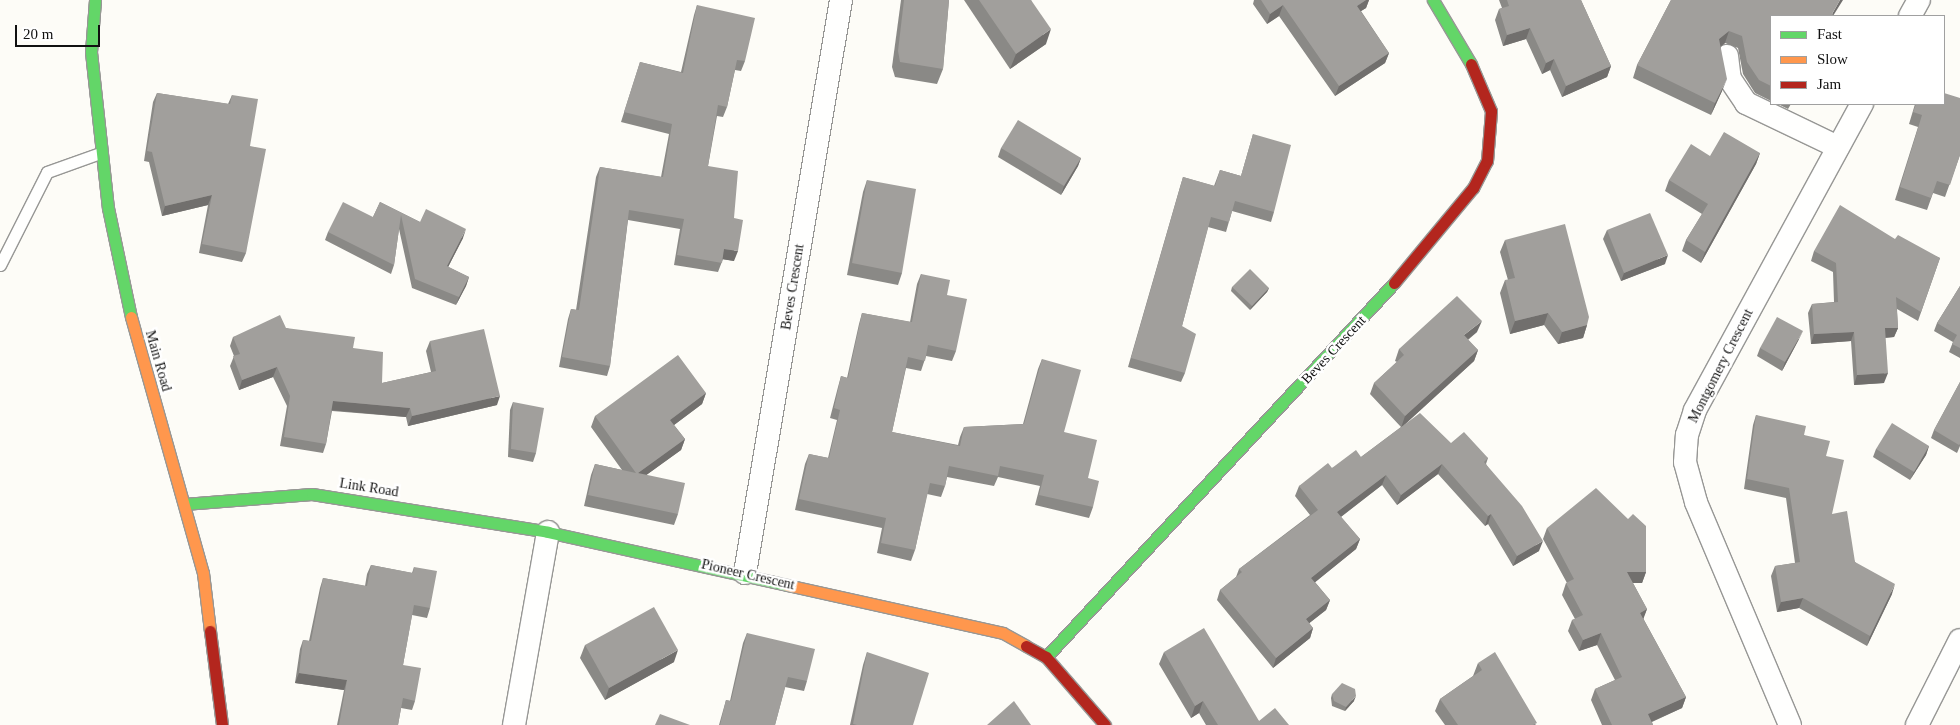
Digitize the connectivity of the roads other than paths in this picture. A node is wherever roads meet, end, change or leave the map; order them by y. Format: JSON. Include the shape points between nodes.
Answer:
{"nodes":[{"id":1,"x":95,"y":0,"type":"edge"},
{"id":2,"x":841,"y":0,"type":"edge"},
{"id":3,"x":1433,"y":0,"type":"edge"},
{"id":4,"x":1919,"y":0,"type":"edge"},
{"id":5,"x":1911,"y":15,"type":"edge"},
{"id":6,"x":1727,"y":56,"type":"dead end"},
{"id":7,"x":1861,"y":105,"type":"edge"},
{"id":8,"x":1838,"y":147,"type":"junction"},
{"id":9,"x":100,"y":153,"type":"junction"},
{"id":10,"x":0,"y":266,"type":"edge"},
{"id":11,"x":184,"y":504,"type":"junction"},
{"id":12,"x":548,"y":532,"type":"junction"},
{"id":13,"x":746,"y":573,"type":"junction"},
{"id":14,"x":1960,"y":640,"type":"edge"},
{"id":15,"x":1046,"y":657,"type":"junction"},
{"id":16,"x":222,"y":725,"type":"edge"},
{"id":17,"x":514,"y":725,"type":"edge"},
{"id":18,"x":1105,"y":725,"type":"edge"},
{"id":19,"x":1790,"y":725,"type":"edge"},
{"id":20,"x":1917,"y":725,"type":"edge"}],
"edges":[{"from":1,"to":9,"type":"street","name":"Main Road","via":[[91,52]]},
{"from":2,"to":13,"type":"street","name":"Beves Crescent"},
{"from":3,"to":15,"type":"street","name":"Beves Crescent","via":[[1479,78],[1491,111],[1488,162],[1473,188],[1379,302]]},
{"from":4,"to":5,"type":"street"},
{"from":6,"to":8,"type":"street","via":[[1730,79],[1746,103]]},
{"from":7,"to":8,"type":"street","name":"Montgomery Crescent"},
{"from":8,"to":19,"type":"street","name":"Montgomery Crescent","via":[[1695,410],[1687,435],[1686,462],[1696,502]]},
{"from":9,"to":10,"type":"lane","via":[[47,172]]},
{"from":9,"to":11,"type":"street","name":"Main Road","via":[[134,335]]},
{"from":11,"to":12,"type":"street","name":"Link Road","via":[[312,494]]},
{"from":11,"to":16,"type":"street","name":"Main Road","via":[[203,573]]},
{"from":12,"to":13,"type":"street","name":"Pioneer Crescent"},
{"from":12,"to":17,"type":"street"},
{"from":13,"to":15,"type":"street","name":"Pioneer Crescent","via":[[1003,633]]},
{"from":14,"to":20,"type":"street"},
{"from":15,"to":18,"type":"street","name":"Pioneer Crescent"}]}
